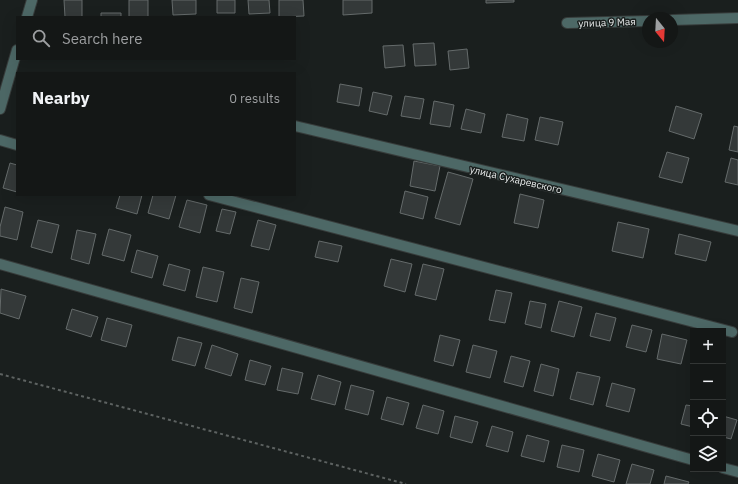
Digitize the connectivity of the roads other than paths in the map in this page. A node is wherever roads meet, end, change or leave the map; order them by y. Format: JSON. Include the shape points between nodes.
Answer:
{"nodes":[{"id":1,"x":32,"y":0,"type":"edge"},
{"id":2,"x":27,"y":16,"type":"edge"},
{"id":3,"x":738,"y":18,"type":"edge"},
{"id":4,"x":642,"y":20,"type":"edge"},
{"id":5,"x":678,"y":20,"type":"edge"},
{"id":6,"x":567,"y":23,"type":"dead end"},
{"id":7,"x":16,"y":53,"type":"edge"},
{"id":8,"x":1,"y":104,"type":"edge"},
{"id":9,"x":296,"y":126,"type":"edge"},
{"id":10,"x":0,"y":140,"type":"edge"},
{"id":11,"x":16,"y":145,"type":"edge"},
{"id":12,"x":213,"y":196,"type":"edge"},
{"id":13,"x":738,"y":231,"type":"edge"},
{"id":14,"x":0,"y":264,"type":"edge"},
{"id":15,"x":732,"y":332,"type":"dead end"},
{"id":16,"x":690,"y":459,"type":"edge"},
{"id":17,"x":726,"y":469,"type":"edge"},
{"id":18,"x":738,"y":472,"type":"edge"}],
"edges":[{"from":1,"to":2,"type":"street"},
{"from":3,"to":5,"type":"street"},
{"from":4,"to":6,"type":"street","name":"улица 9 Мая"},
{"from":7,"to":8,"type":"street"},
{"from":9,"to":13,"type":"street","name":"улица Сухаревского"},
{"from":10,"to":11,"type":"street"},
{"from":12,"to":15,"type":"street"},
{"from":14,"to":16,"type":"street"},
{"from":17,"to":18,"type":"street"}]}
